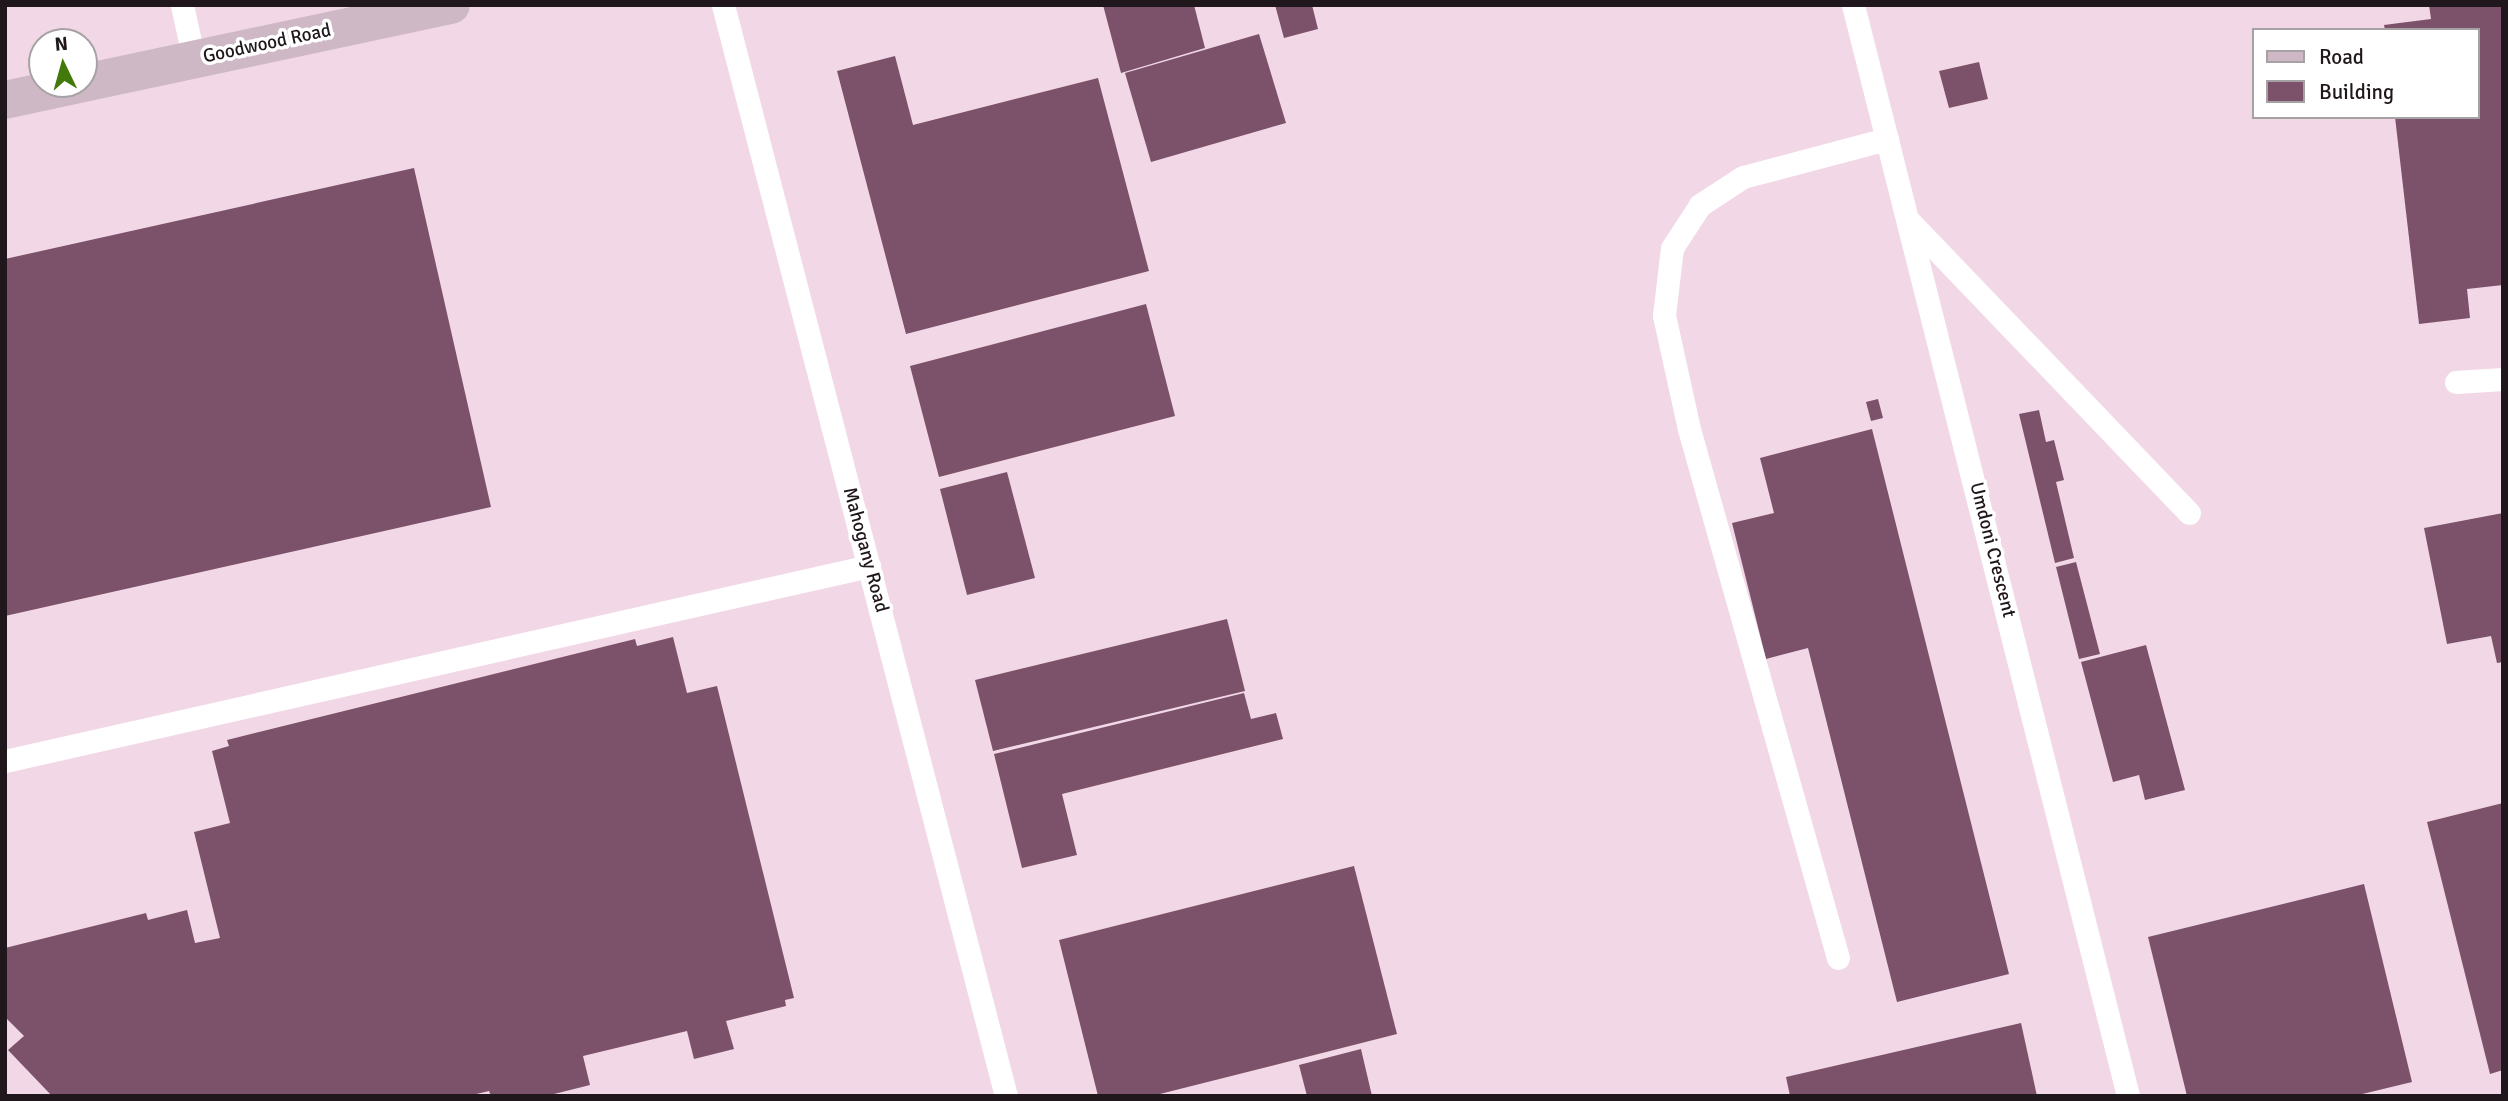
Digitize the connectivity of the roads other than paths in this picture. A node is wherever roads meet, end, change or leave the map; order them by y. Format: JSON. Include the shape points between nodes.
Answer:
{"nodes":[{"id":1,"x":183,"y":5,"type":"edge"},
{"id":2,"x":451,"y":5,"type":"edge"},
{"id":3,"x":723,"y":5,"type":"edge"},
{"id":4,"x":1853,"y":5,"type":"edge"},
{"id":5,"x":194,"y":60,"type":"junction"},
{"id":6,"x":98,"y":80,"type":"edge"},
{"id":7,"x":28,"y":95,"type":"edge"},
{"id":8,"x":5,"y":100,"type":"edge"},
{"id":9,"x":1887,"y":139,"type":"junction"},
{"id":10,"x":1908,"y":220,"type":"junction"},
{"id":11,"x":2503,"y":379,"type":"edge"},
{"id":12,"x":2456,"y":382,"type":"dead end"},
{"id":13,"x":2189,"y":513,"type":"dead end"},
{"id":14,"x":869,"y":566,"type":"junction"},
{"id":15,"x":5,"y":761,"type":"edge"},
{"id":16,"x":1838,"y":958,"type":"dead end"},
{"id":17,"x":1006,"y":1096,"type":"edge"},
{"id":18,"x":2127,"y":1096,"type":"edge"}],
"edges":[{"from":1,"to":5,"type":"lane"},
{"from":2,"to":5,"type":"street","name":"Goodwood Road"},
{"from":3,"to":14,"type":"lane","name":"Mahogany Road"},
{"from":4,"to":9,"type":"lane","name":"Umdoni Crescent"},
{"from":5,"to":6,"type":"street","name":"Goodwood Road"},
{"from":7,"to":8,"type":"street","name":"Goodwood Road"},
{"from":9,"to":10,"type":"lane","name":"Umdoni Crescent"},
{"from":9,"to":16,"type":"lane","via":[[1743,177],[1700,205],[1672,248],[1664,315],[1689,429]]},
{"from":10,"to":13,"type":"lane"},
{"from":10,"to":18,"type":"lane","name":"Umdoni Crescent"},
{"from":11,"to":12,"type":"lane"},
{"from":14,"to":15,"type":"lane"},
{"from":14,"to":17,"type":"lane","name":"Mahogany Road"}]}
